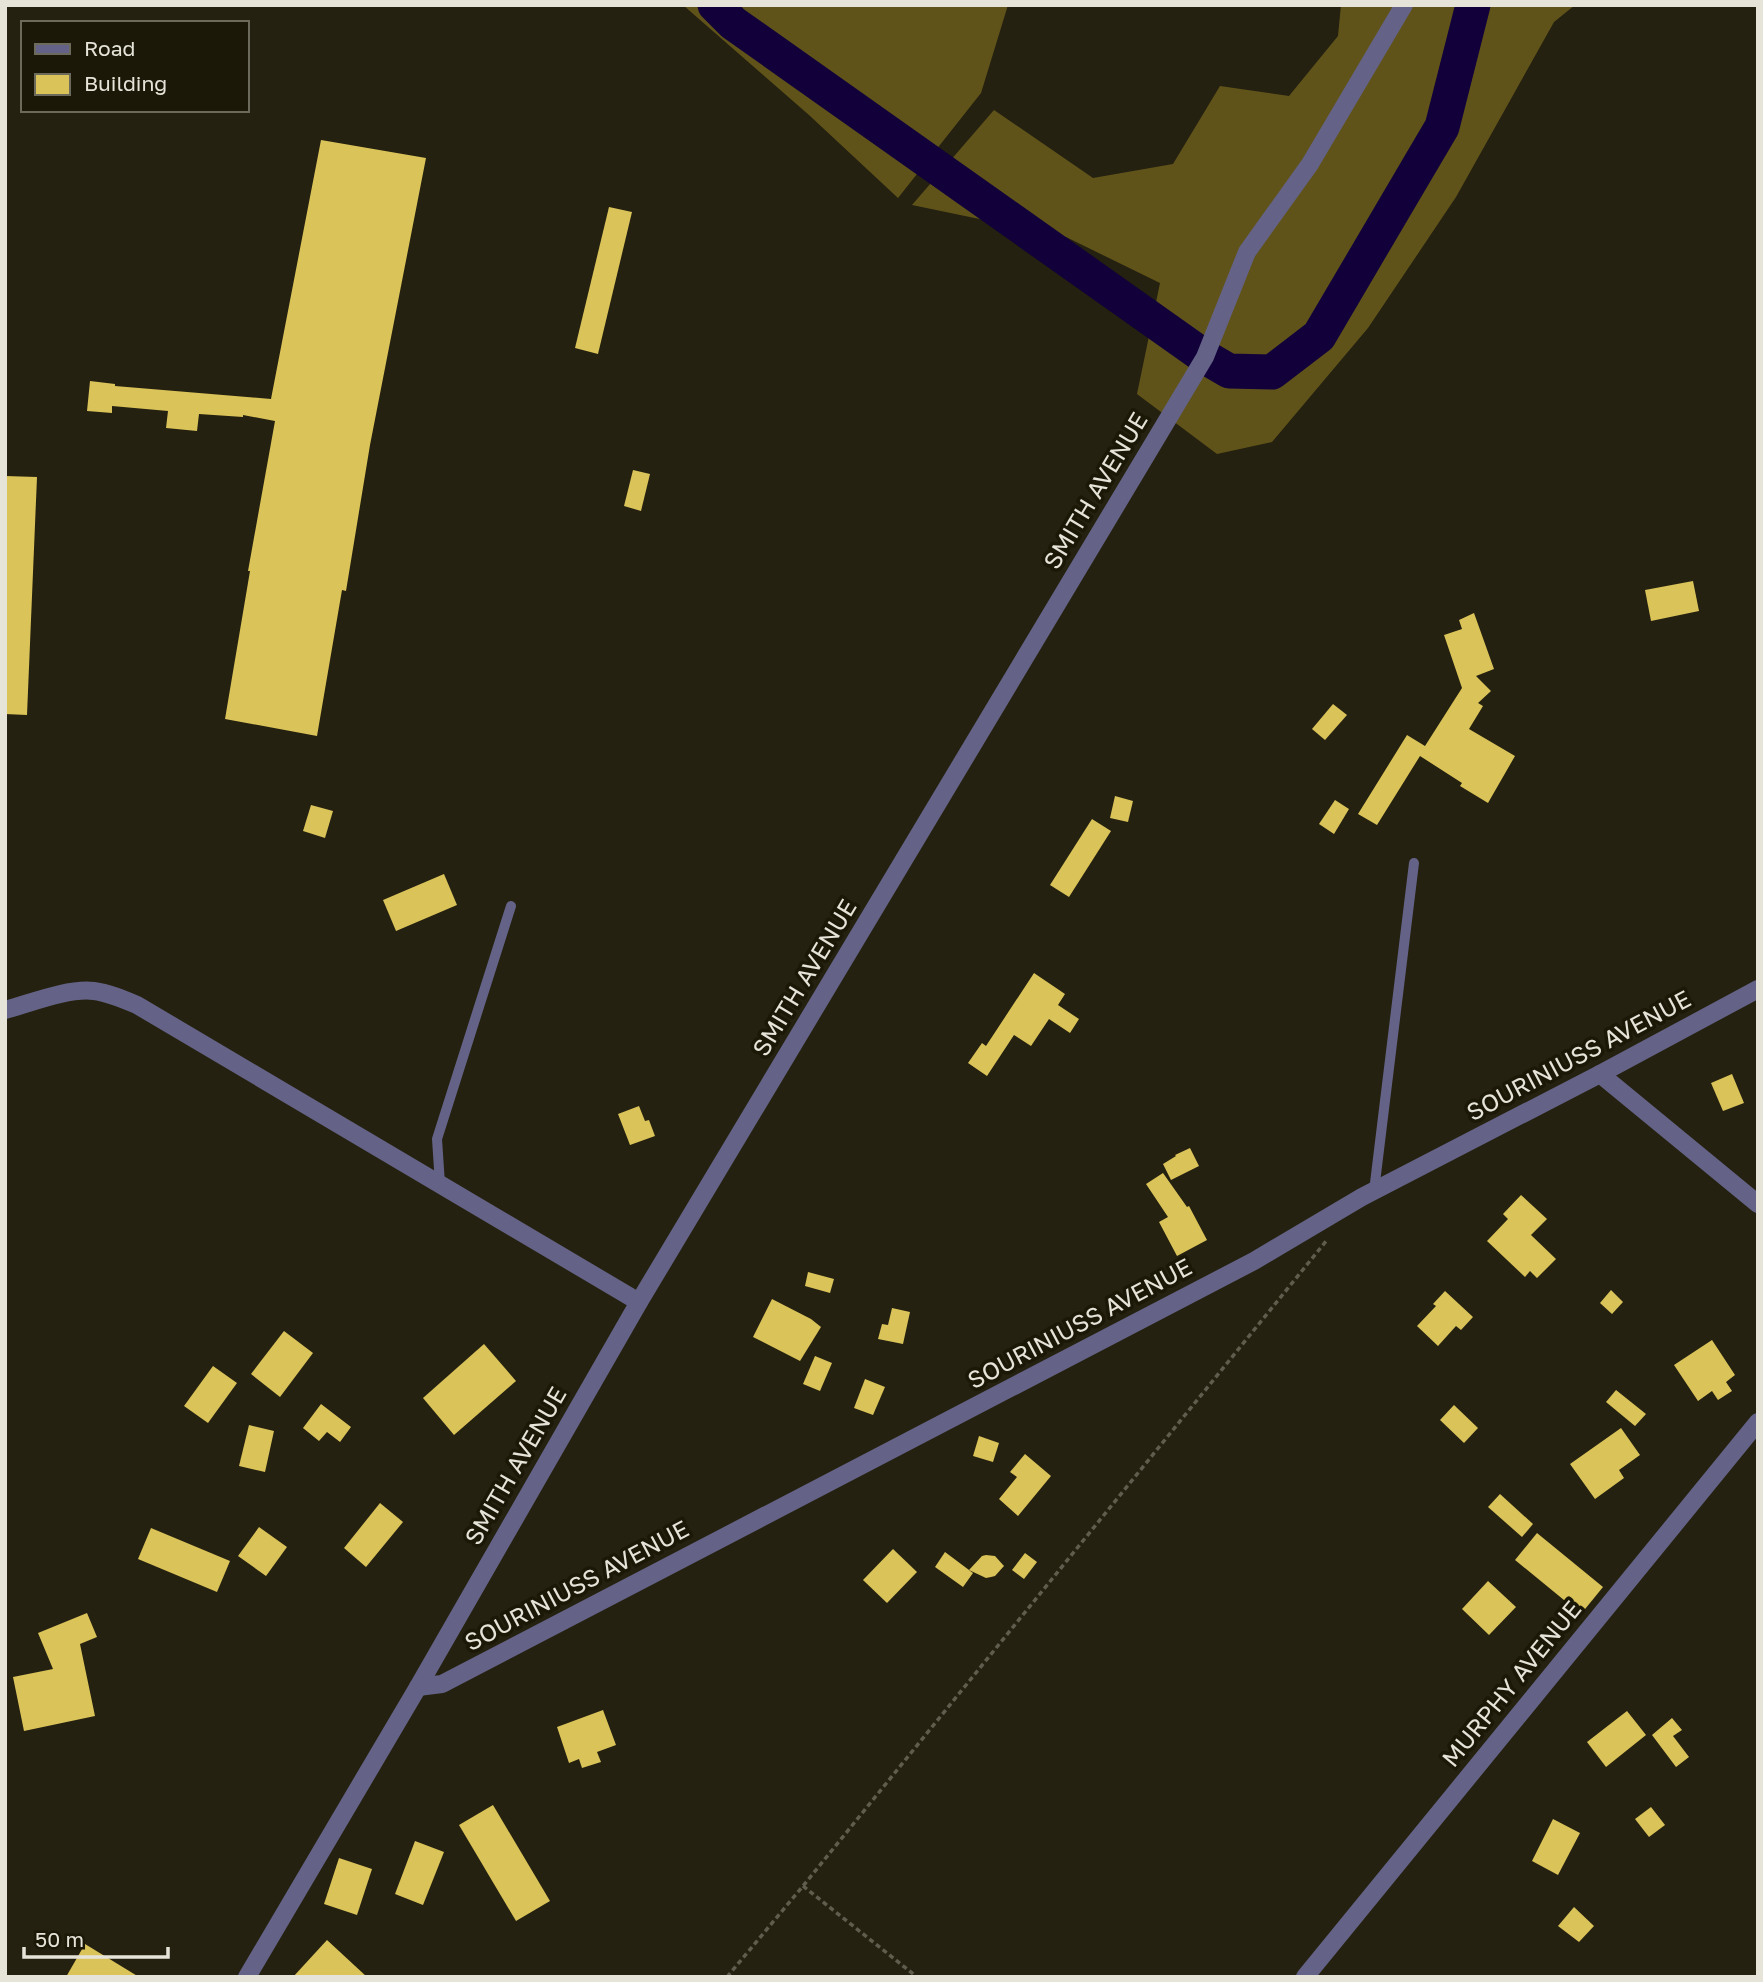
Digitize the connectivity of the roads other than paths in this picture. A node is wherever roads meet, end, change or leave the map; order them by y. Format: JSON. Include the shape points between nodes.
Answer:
{"nodes":[{"id":1,"x":1404,"y":5,"type":"edge"},
{"id":2,"x":1414,"y":863,"type":"dead end"},
{"id":3,"x":511,"y":906,"type":"dead end"},
{"id":4,"x":1758,"y":989,"type":"edge"},
{"id":5,"x":5,"y":1010,"type":"edge"},
{"id":6,"x":1600,"y":1074,"type":"junction"},
{"id":7,"x":440,"y":1184,"type":"junction"},
{"id":8,"x":1374,"y":1191,"type":"junction"},
{"id":9,"x":1758,"y":1205,"type":"edge"},
{"id":10,"x":639,"y":1302,"type":"junction"},
{"id":11,"x":1758,"y":1422,"type":"edge"},
{"id":12,"x":418,"y":1687,"type":"junction"},
{"id":13,"x":247,"y":1977,"type":"edge"},
{"id":14,"x":1305,"y":1977,"type":"edge"}],
"edges":[{"from":1,"to":10,"type":"street","name":"SMITH AVENUE","via":[[1310,164],[1247,252],[1205,357]]},
{"from":2,"to":8,"type":"lane"},
{"from":3,"to":7,"type":"lane","via":[[437,1139]]},
{"from":4,"to":6,"type":"street","name":"SOURINIUSS AVENUE"},
{"from":5,"to":7,"type":"street","via":[[73,992],[115,995]]},
{"from":6,"to":8,"type":"street","name":"SOURINIUSS AVENUE"},
{"from":6,"to":9,"type":"street"},
{"from":7,"to":10,"type":"street"},
{"from":8,"to":12,"type":"street","name":"SOURINIUSS AVENUE","via":[[1254,1261],[454,1678]]},
{"from":10,"to":12,"type":"street","name":"SMITH AVENUE"},
{"from":11,"to":14,"type":"street","name":"MURPHY AVENUE"},
{"from":12,"to":13,"type":"street","name":"SMITH AVENUE"}]}
